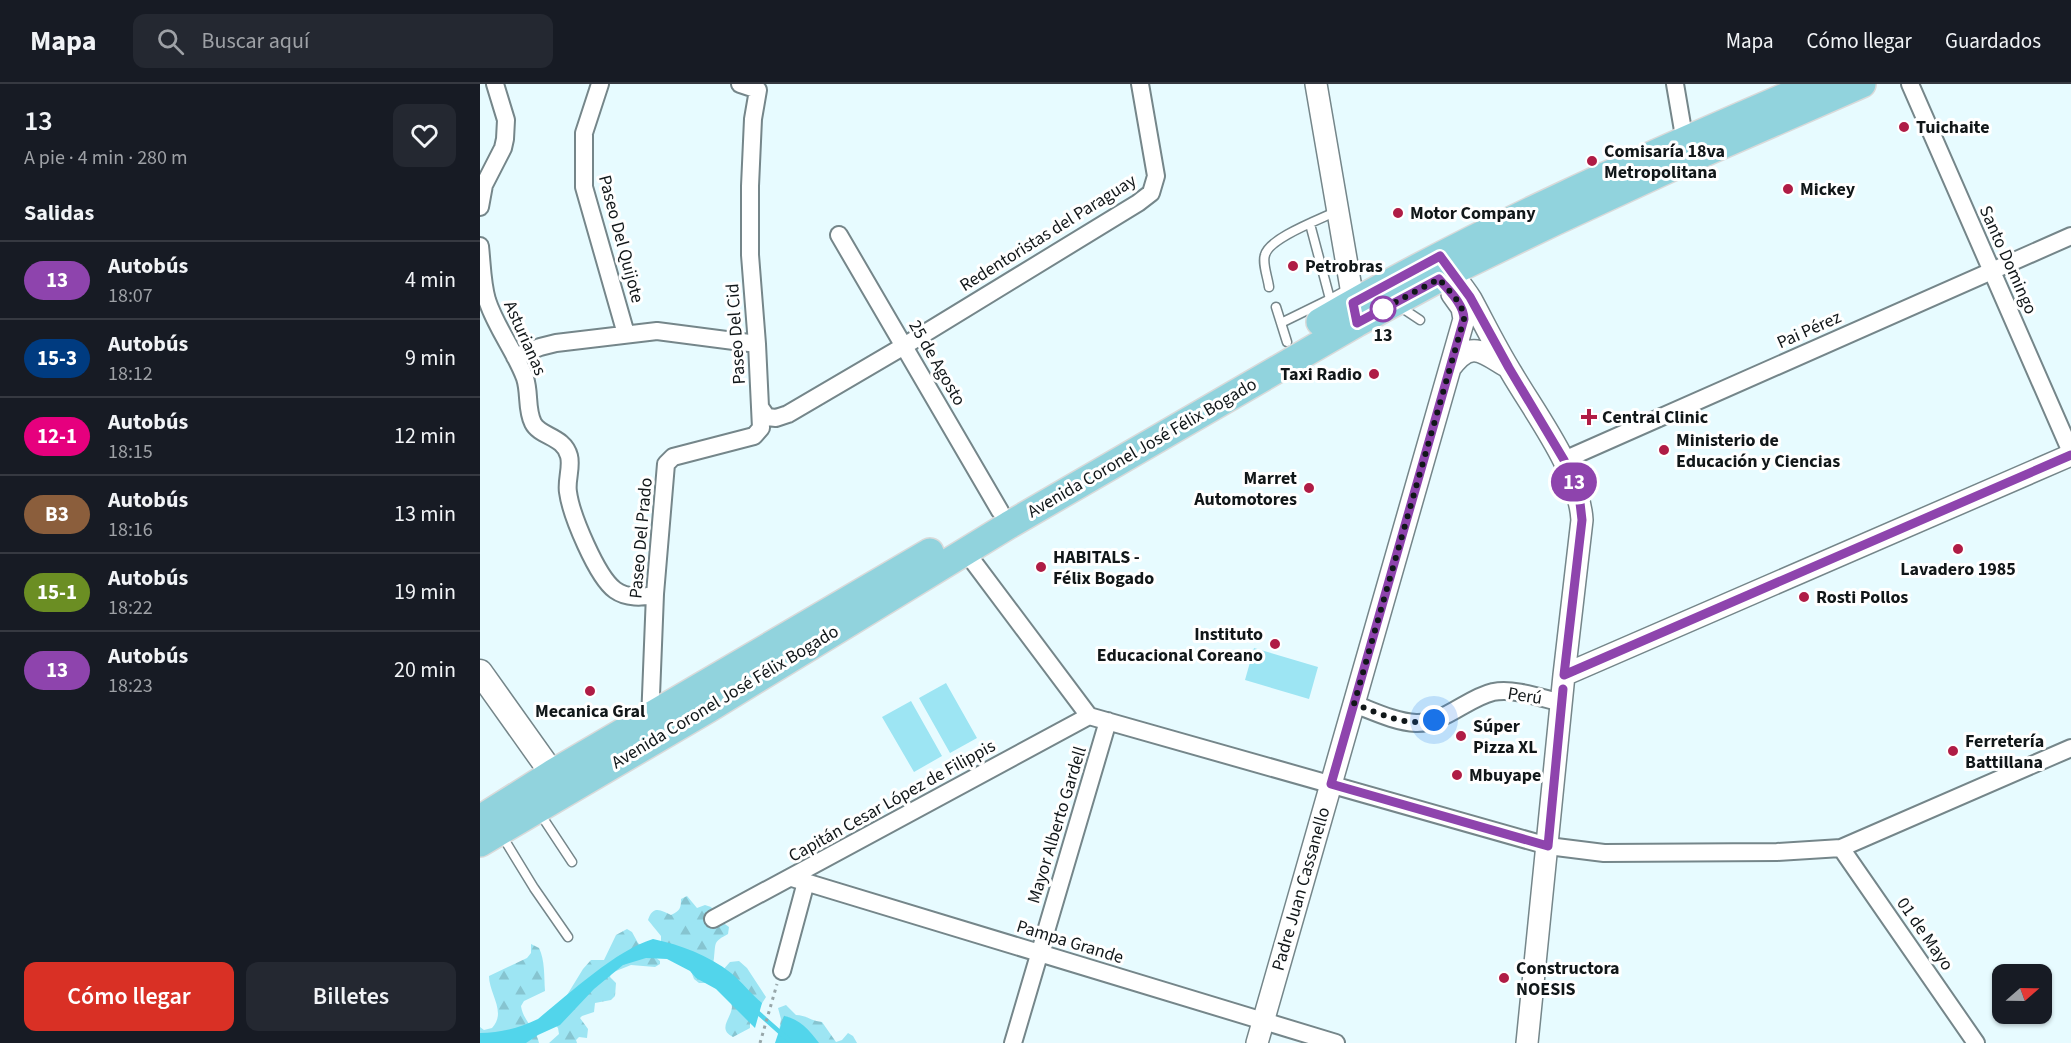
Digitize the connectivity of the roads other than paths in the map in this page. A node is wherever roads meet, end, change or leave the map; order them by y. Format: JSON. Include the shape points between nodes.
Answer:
{"nodes":[{"id":1,"x":495,"y":84,"type":"edge"},
{"id":2,"x":600,"y":84,"type":"edge"},
{"id":3,"x":740,"y":84,"type":"edge"},
{"id":4,"x":1140,"y":84,"type":"edge"},
{"id":5,"x":1316,"y":84,"type":"edge"},
{"id":6,"x":1675,"y":84,"type":"edge"},
{"id":7,"x":1815,"y":84,"type":"edge"},
{"id":8,"x":1862,"y":84,"type":"edge"},
{"id":9,"x":1910,"y":84,"type":"edge"},
{"id":10,"x":1686,"y":150,"type":"junction"},
{"id":11,"x":480,"y":207,"type":"edge"},
{"id":12,"x":1337,"y":211,"type":"junction"},
{"id":13,"x":1310,"y":224,"type":"junction"},
{"id":14,"x":839,"y":236,"type":"dead end"},
{"id":15,"x":2071,"y":236,"type":"edge"},
{"id":16,"x":480,"y":246,"type":"edge"},
{"id":17,"x":1440,"y":267,"type":"junction"},
{"id":18,"x":1991,"y":271,"type":"junction"},
{"id":19,"x":1269,"y":287,"type":"dead end"},
{"id":20,"x":1348,"y":303,"type":"junction"},
{"id":21,"x":1394,"y":303,"type":"junction"},
{"id":22,"x":1276,"y":307,"type":"dead end"},
{"id":23,"x":1420,"y":320,"type":"dead end"},
{"id":24,"x":1284,"y":332,"type":"junction"},
{"id":25,"x":626,"y":334,"type":"junction"},
{"id":26,"x":758,"y":344,"type":"junction"},
{"id":27,"x":904,"y":346,"type":"junction"},
{"id":28,"x":515,"y":357,"type":"junction"},
{"id":29,"x":1450,"y":368,"type":"junction"},
{"id":30,"x":1509,"y":368,"type":"junction"},
{"id":31,"x":760,"y":407,"type":"junction"},
{"id":32,"x":2071,"y":454,"type":"edge"},
{"id":33,"x":1564,"y":460,"type":"junction"},
{"id":34,"x":999,"y":511,"type":"junction"},
{"id":35,"x":966,"y":552,"type":"junction"},
{"id":36,"x":655,"y":594,"type":"junction"},
{"id":37,"x":480,"y":672,"type":"edge"},
{"id":38,"x":1564,"y":675,"type":"junction"},
{"id":39,"x":1562,"y":703,"type":"junction"},
{"id":40,"x":1354,"y":704,"type":"junction"},
{"id":41,"x":1089,"y":716,"type":"junction"},
{"id":42,"x":1108,"y":721,"type":"junction"},
{"id":43,"x":651,"y":730,"type":"junction"},
{"id":44,"x":2071,"y":748,"type":"edge"},
{"id":45,"x":559,"y":782,"type":"junction"},
{"id":46,"x":1331,"y":784,"type":"junction"},
{"id":47,"x":537,"y":809,"type":"junction"},
{"id":48,"x":486,"y":831,"type":"edge"},
{"id":49,"x":1548,"y":846,"type":"junction"},
{"id":50,"x":1841,"y":848,"type":"junction"},
{"id":51,"x":572,"y":862,"type":"dead end"},
{"id":52,"x":799,"y":880,"type":"junction"},
{"id":53,"x":713,"y":919,"type":"dead end"},
{"id":54,"x":568,"y":937,"type":"dead end"},
{"id":55,"x":1039,"y":953,"type":"junction"},
{"id":56,"x":782,"y":971,"type":"dead end"},
{"id":57,"x":1263,"y":1021,"type":"junction"},
{"id":58,"x":1012,"y":1043,"type":"edge"},
{"id":59,"x":1257,"y":1043,"type":"edge"},
{"id":60,"x":1336,"y":1043,"type":"edge"},
{"id":61,"x":1527,"y":1043,"type":"edge"},
{"id":62,"x":1976,"y":1043,"type":"edge"}],
"edges":[{"from":1,"to":11,"type":"street","via":[[506,120],[505,139],[484,185]]},
{"from":2,"to":25,"type":"street","name":"Paseo Del Quijote","via":[[584,133],[584,187]]},
{"from":3,"to":26,"type":"street","name":"Paseo Del Cid","via":[[758,90],[750,186],[750,255]]},
{"from":4,"to":27,"type":"street","name":"Redentoristas del Paraguay","via":[[1156,176],[1151,192]]},
{"from":5,"to":12,"type":"street"},
{"from":6,"to":10,"type":"street"},
{"from":7,"to":10,"type":"main road","name":"Avenida Coronel José Félix Bogado"},
{"from":8,"to":10,"type":"main road","name":"Avenida Coronel José Félix Bogado"},
{"from":9,"to":18,"type":"street","name":"Santo Domingo"},
{"from":10,"to":17,"type":"main road","name":"Avenida Coronel José Félix Bogado","via":[[1546,203]]},
{"from":12,"to":13,"type":"lane"},
{"from":12,"to":20,"type":"street"},
{"from":13,"to":19,"type":"lane","via":[[1268,248],[1264,256]]},
{"from":13,"to":20,"type":"lane"},
{"from":14,"to":27,"type":"street","name":"25 de Agosto"},
{"from":15,"to":18,"type":"street","name":"Pai Pérez"},
{"from":16,"to":28,"type":"street","name":"Asturianas","via":[[488,303]]},
{"from":17,"to":20,"type":"main road","name":"Avenida Coronel José Félix Bogado"},
{"from":17,"to":21,"type":"main road","name":"Avenida Coronel José Félix Bogado"},
{"from":17,"to":29,"type":"street","name":"Padre Juan Cassanello","via":[[1464,314],[1457,328]]},
{"from":17,"to":30,"type":"street","via":[[1470,297]]},
{"from":18,"to":32,"type":"street","name":"Santo Domingo"},
{"from":18,"to":33,"type":"street","name":"Pai Pérez"},
{"from":20,"to":21,"type":"main road","name":"Avenida Coronel José Félix Bogado"},
{"from":20,"to":24,"type":"main road","name":"Avenida Coronel José Félix Bogado"},
{"from":20,"to":35,"type":"main road","name":"Avenida Coronel José Félix Bogado"},
{"from":21,"to":23,"type":"lane"},
{"from":22,"to":24,"type":"lane"},
{"from":24,"to":34,"type":"main road","name":"Avenida Coronel José Félix Bogado"},
{"from":25,"to":26,"type":"street","via":[[657,331]]},
{"from":25,"to":28,"type":"street","via":[[556,343]]},
{"from":26,"to":31,"type":"street","name":"Paseo Del Cid"},
{"from":27,"to":31,"type":"street","name":"Paseo Del Cid","via":[[788,414],[767,417]]},
{"from":27,"to":34,"type":"street","name":"25 de Agosto"},
{"from":28,"to":36,"type":"street","name":"Asturianas","via":[[525,380],[534,427],[563,445],[570,457],[567,491],[580,533],[605,579],[622,594]]},
{"from":29,"to":30,"type":"street","via":[[1463,354],[1478,350]]},
{"from":29,"to":40,"type":"street","name":"Padre Juan Cassanello"},
{"from":30,"to":33,"type":"street"},
{"from":31,"to":36,"type":"street","name":"Paseo Del Prado","via":[[761,428],[754,436],[673,457],[666,464]]},
{"from":32,"to":38,"type":"street","name":"Perú"},
{"from":33,"to":38,"type":"street","via":[[1579,494],[1582,520]]},
{"from":34,"to":43,"type":"main road","name":"Avenida Coronel José Félix Bogado"},
{"from":35,"to":41,"type":"street"},
{"from":35,"to":43,"type":"main road","name":"Avenida Coronel José Félix Bogado"},
{"from":36,"to":43,"type":"street","name":"Paseo Del Prado"},
{"from":37,"to":45,"type":"main road"},
{"from":38,"to":39,"type":"street"},
{"from":39,"to":40,"type":"street","name":"Perú","via":[[1494,692],[1418,724]]},
{"from":39,"to":49,"type":"street"},
{"from":40,"to":46,"type":"street","name":"Padre Juan Cassanello"},
{"from":41,"to":42,"type":"street"},
{"from":41,"to":52,"type":"street","name":"Capitán Cesar López de Filippis"},
{"from":42,"to":46,"type":"street"},
{"from":42,"to":55,"type":"street","name":"Mayor Alberto Gardell"},
{"from":43,"to":45,"type":"main road","name":"Avenida Coronel José Félix Bogado"},
{"from":44,"to":50,"type":"street"},
{"from":45,"to":47,"type":"main road","name":"Avenida Coronel José Félix Bogado"},
{"from":45,"to":48,"type":"main road","name":"Avenida Coronel José Félix Bogado"},
{"from":46,"to":49,"type":"street"},
{"from":46,"to":57,"type":"street","name":"Padre Juan Cassanello"},
{"from":47,"to":48,"type":"main road","name":"Avenida Coronel José Félix Bogado"},
{"from":47,"to":51,"type":"lane"},
{"from":48,"to":54,"type":"lane","via":[[534,888]]},
{"from":49,"to":50,"type":"street","via":[[1604,853]]},
{"from":49,"to":61,"type":"street"},
{"from":50,"to":62,"type":"street","name":"01 de Mayo"},
{"from":52,"to":53,"type":"street","name":"Capitán Cesar López de Filippis"},
{"from":52,"to":55,"type":"street","name":"Pampa Grande"},
{"from":52,"to":56,"type":"street"},
{"from":55,"to":57,"type":"street","name":"Pampa Grande"},
{"from":55,"to":58,"type":"street","name":"Mayor Alberto Gardell"},
{"from":57,"to":59,"type":"street","name":"Padre Juan Cassanello"},
{"from":57,"to":60,"type":"street","name":"Pampa Grande"}]}
